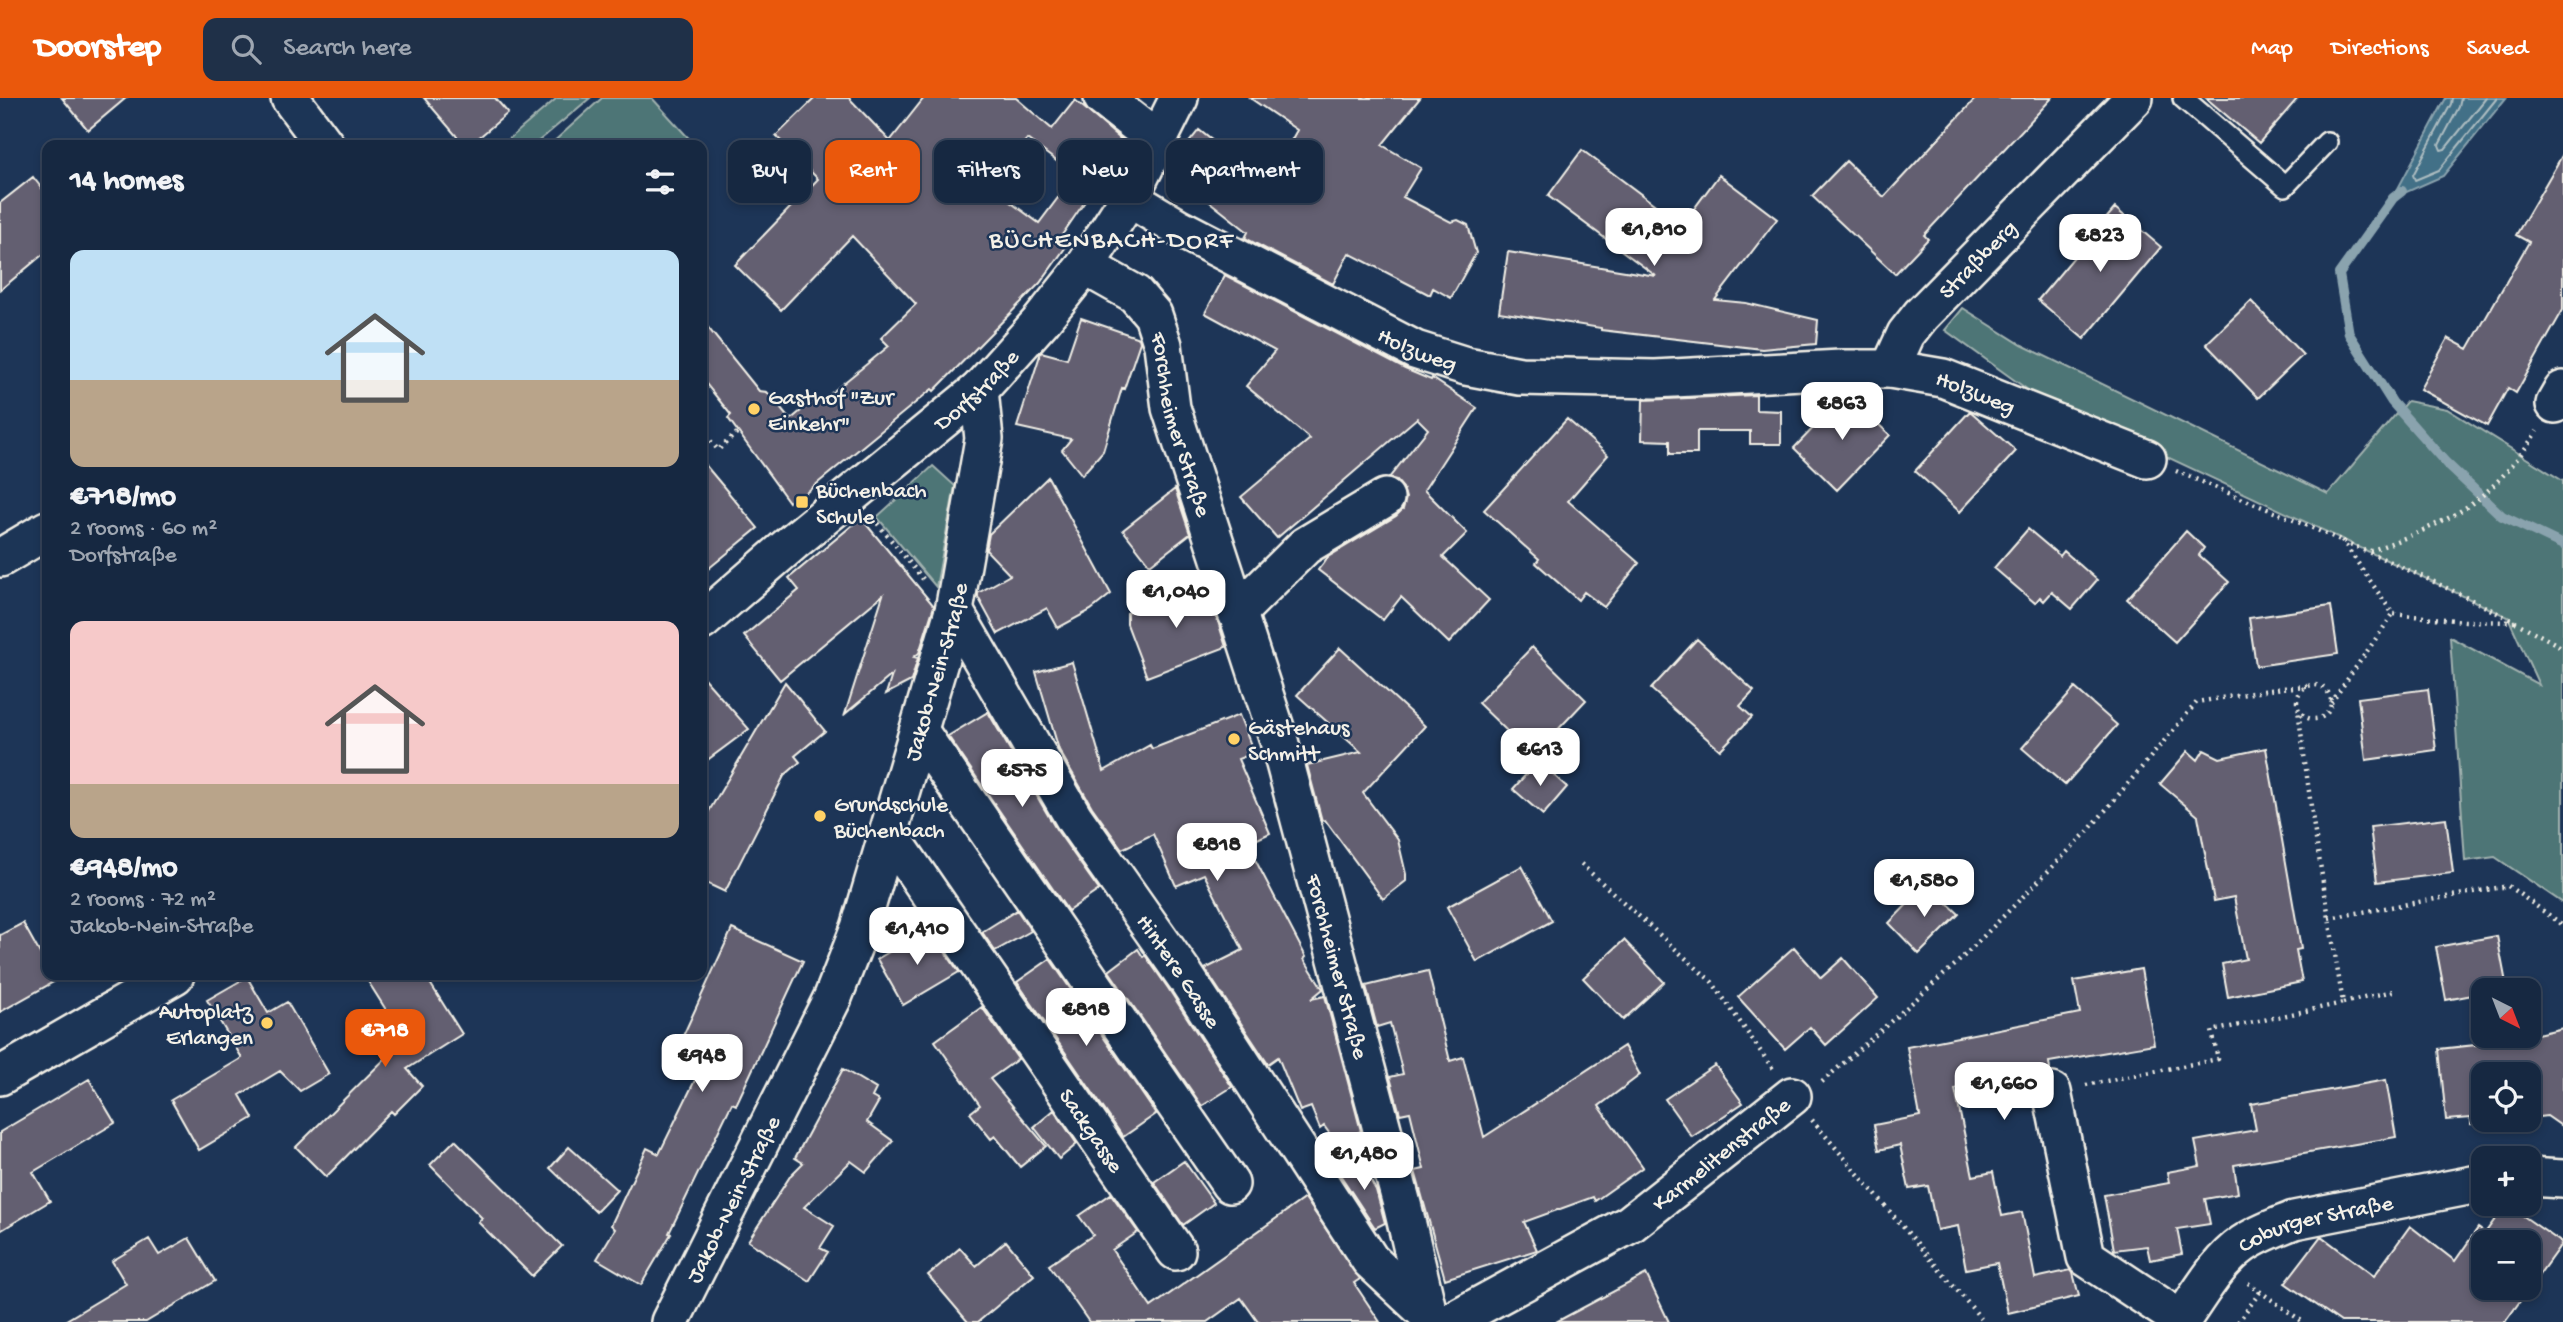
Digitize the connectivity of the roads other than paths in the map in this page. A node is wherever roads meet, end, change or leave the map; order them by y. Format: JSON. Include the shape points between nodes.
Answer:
{"nodes":[{"id":1,"x":290,"y":98,"type":"edge"},
{"id":2,"x":1103,"y":98,"type":"edge"},
{"id":3,"x":1179,"y":98,"type":"edge"},
{"id":4,"x":2134,"y":98,"type":"edge"},
{"id":5,"x":2183,"y":98,"type":"edge"},
{"id":6,"x":321,"y":140,"type":"edge"},
{"id":7,"x":1158,"y":141,"type":"junction"},
{"id":8,"x":2327,"y":142,"type":"dead end"},
{"id":9,"x":1152,"y":153,"type":"edge"},
{"id":10,"x":1126,"y":203,"type":"edge"},
{"id":11,"x":1137,"y":203,"type":"edge"},
{"id":12,"x":1085,"y":266,"type":"junction"},
{"id":13,"x":1890,"y":369,"type":"junction"},
{"id":14,"x":979,"y":390,"type":"junction"},
{"id":15,"x":2147,"y":459,"type":"road end"},
{"id":16,"x":1385,"y":498,"type":"dead end"},
{"id":17,"x":42,"y":533,"type":"edge"},
{"id":18,"x":0,"y":558,"type":"edge"},
{"id":19,"x":954,"y":611,"type":"junction"},
{"id":20,"x":707,"y":613,"type":"edge"},
{"id":21,"x":1237,"y":613,"type":"junction"},
{"id":22,"x":919,"y":731,"type":"junction"},
{"id":23,"x":888,"y":834,"type":"junction"},
{"id":24,"x":167,"y":980,"type":"edge"},
{"id":25,"x":0,"y":1076,"type":"edge"},
{"id":26,"x":2052,"y":1092,"type":"road end"},
{"id":27,"x":1794,"y":1100,"type":"road end"},
{"id":28,"x":2541,"y":1178,"type":"edge"},
{"id":29,"x":2563,"y":1179,"type":"edge"},
{"id":30,"x":1230,"y":1184,"type":"dead end"},
{"id":31,"x":2471,"y":1185,"type":"edge"},
{"id":32,"x":1176,"y":1251,"type":"dead end"},
{"id":33,"x":1436,"y":1320,"type":"edge"},
{"id":34,"x":2180,"y":1321,"type":"edge"},
{"id":35,"x":670,"y":1322,"type":"edge"}],
"edges":[{"from":1,"to":6,"type":"street"},
{"from":2,"to":7,"type":"street"},
{"from":3,"to":7,"type":"street","name":"Dorfstraße"},
{"from":4,"to":13,"type":"street","name":"Straßberg","via":[[1921,315],[1906,334]]},
{"from":5,"to":8,"type":"lane","via":[[2285,187]]},
{"from":7,"to":9,"type":"street","name":"Dorfstraße"},
{"from":10,"to":12,"type":"street","name":"Dorfstraße"},
{"from":11,"to":13,"type":"street","name":"Holzweg","via":[[1415,350],[1466,366],[1520,376],[1655,379]]},
{"from":12,"to":14,"type":"street","name":"Dorfstraße"},
{"from":12,"to":21,"type":"street","name":"Forchheimer Straße","via":[[1135,294],[1153,315],[1163,345],[1171,408]]},
{"from":13,"to":15,"type":"street","name":"Holzweg","via":[[1943,377]]},
{"from":14,"to":19,"type":"street","name":"Jakob-Nein-Straße","via":[[985,439]]},
{"from":14,"to":20,"type":"street","name":"Dorfstraße"},
{"from":16,"to":21,"type":"street","via":[[1305,546]]},
{"from":17,"to":18,"type":"street"},
{"from":19,"to":22,"type":"street","name":"Jakob-Nein-Straße"},
{"from":19,"to":33,"type":"street","name":"Hintere Gasse","via":[[1074,818],[1185,976],[1370,1260]]},
{"from":21,"to":33,"type":"street","name":"Forchheimer Straße","via":[[1279,737]]},
{"from":22,"to":23,"type":"street","name":"Jakob-Nein-Straße"},
{"from":22,"to":30,"type":"street"},
{"from":23,"to":32,"type":"street","name":"Sackgasse"},
{"from":23,"to":35,"type":"street","name":"Jakob-Nein-Straße","via":[[833,998]]},
{"from":24,"to":25,"type":"street"},
{"from":26,"to":34,"type":"street","name":"Coburger Straße","via":[[2085,1257]]},
{"from":27,"to":33,"type":"street","name":"Karmelitenstraße","via":[[1630,1224]]},
{"from":28,"to":29,"type":"street"},
{"from":31,"to":34,"type":"street","name":"Coburger Straße","via":[[2294,1220],[2266,1231],[2222,1264]]}]}
